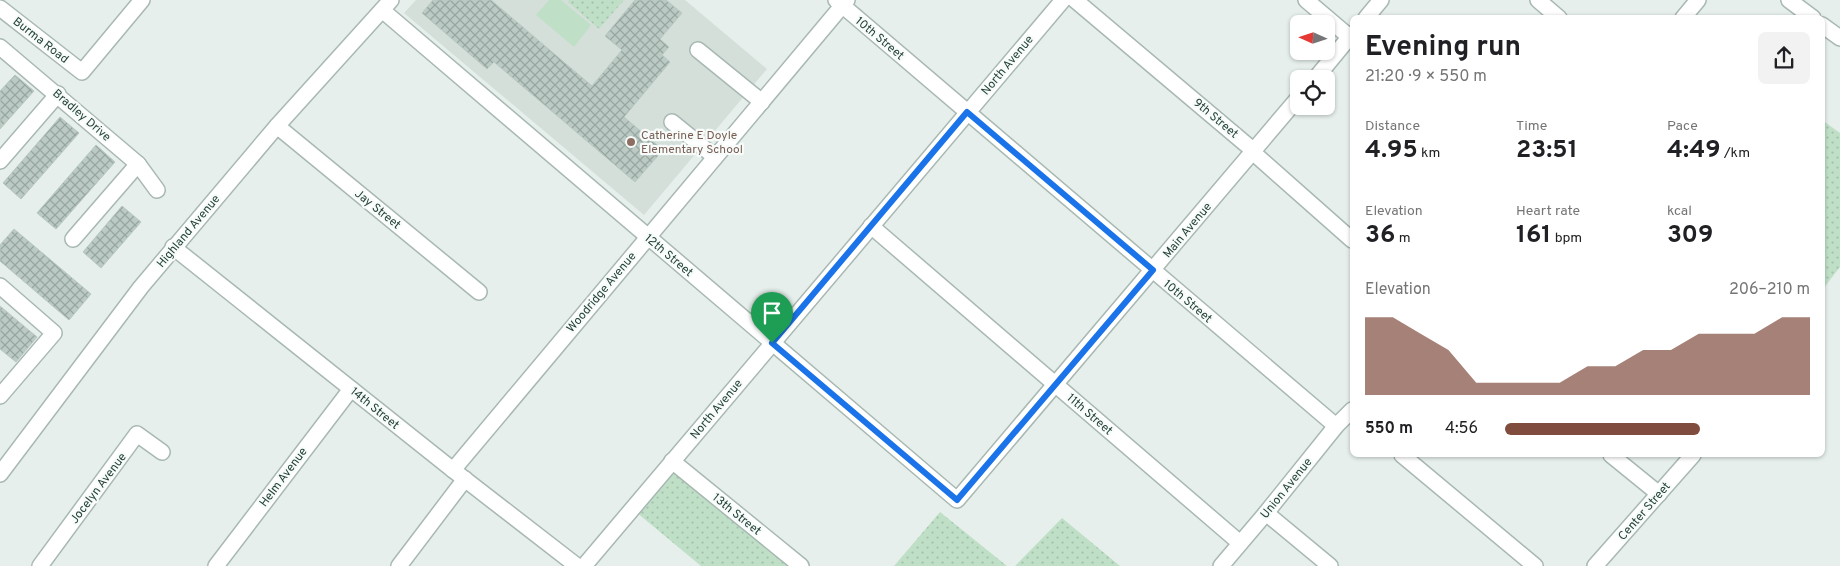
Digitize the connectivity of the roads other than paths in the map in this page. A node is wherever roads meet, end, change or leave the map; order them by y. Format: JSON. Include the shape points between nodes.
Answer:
{"nodes":[{"id":1,"x":142,"y":0,"type":"edge"},
{"id":2,"x":1063,"y":0,"type":"edge"},
{"id":3,"x":1075,"y":0,"type":"edge"},
{"id":4,"x":1306,"y":0,"type":"edge"},
{"id":5,"x":1381,"y":0,"type":"edge"},
{"id":6,"x":1538,"y":0,"type":"edge"},
{"id":7,"x":1698,"y":0,"type":"edge"},
{"id":8,"x":1790,"y":0,"type":"edge"},
{"id":9,"x":842,"y":2,"type":"edge"},
{"id":10,"x":387,"y":5,"type":"edge"},
{"id":11,"x":0,"y":8,"type":"edge"},
{"id":12,"x":1368,"y":15,"type":"edge"},
{"id":13,"x":1556,"y":15,"type":"edge"},
{"id":14,"x":1686,"y":15,"type":"edge"},
{"id":15,"x":1808,"y":15,"type":"edge"},
{"id":16,"x":1825,"y":27,"type":"edge"},
{"id":17,"x":1350,"y":35,"type":"edge"},
{"id":18,"x":1840,"y":38,"type":"edge"},
{"id":19,"x":1350,"y":39,"type":"edge"},
{"id":20,"x":0,"y":47,"type":"edge"},
{"id":21,"x":698,"y":50,"type":"dead end"},
{"id":22,"x":1322,"y":70,"type":"edge"},
{"id":23,"x":58,"y":94,"type":"junction"},
{"id":24,"x":762,"y":102,"type":"junction"},
{"id":25,"x":1290,"y":108,"type":"edge"},
{"id":26,"x":967,"y":112,"type":"junction"},
{"id":27,"x":672,"y":122,"type":"dead end"},
{"id":28,"x":277,"y":126,"type":"junction"},
{"id":29,"x":1254,"y":150,"type":"junction"},
{"id":30,"x":714,"y":157,"type":"junction"},
{"id":31,"x":0,"y":161,"type":"edge"},
{"id":32,"x":138,"y":164,"type":"junction"},
{"id":33,"x":157,"y":190,"type":"dead end"},
{"id":34,"x":871,"y":226,"type":"junction"},
{"id":35,"x":648,"y":237,"type":"junction"},
{"id":36,"x":1350,"y":238,"type":"edge"},
{"id":37,"x":73,"y":239,"type":"dead end"},
{"id":38,"x":173,"y":247,"type":"junction"},
{"id":39,"x":1153,"y":270,"type":"junction"},
{"id":40,"x":0,"y":286,"type":"edge"},
{"id":41,"x":479,"y":292,"type":"dead end"},
{"id":42,"x":772,"y":343,"type":"junction"},
{"id":43,"x":1055,"y":384,"type":"junction"},
{"id":44,"x":350,"y":388,"type":"junction"},
{"id":45,"x":0,"y":396,"type":"edge"},
{"id":46,"x":1350,"y":414,"type":"edge"},
{"id":47,"x":1336,"y":426,"type":"junction"},
{"id":48,"x":162,"y":452,"type":"dead end"},
{"id":49,"x":1404,"y":457,"type":"edge"},
{"id":50,"x":1613,"y":457,"type":"edge"},
{"id":51,"x":1691,"y":457,"type":"edge"},
{"id":52,"x":672,"y":461,"type":"junction"},
{"id":53,"x":0,"y":474,"type":"edge"},
{"id":54,"x":459,"y":474,"type":"junction"},
{"id":55,"x":1659,"y":494,"type":"junction"},
{"id":56,"x":957,"y":500,"type":"joint"},
{"id":57,"x":1266,"y":513,"type":"junction"},
{"id":58,"x":1240,"y":543,"type":"junction"},
{"id":59,"x":40,"y":566,"type":"edge"},
{"id":60,"x":216,"y":566,"type":"edge"},
{"id":61,"x":399,"y":566,"type":"edge"},
{"id":62,"x":577,"y":566,"type":"edge"},
{"id":63,"x":584,"y":566,"type":"edge"},
{"id":64,"x":801,"y":566,"type":"edge"},
{"id":65,"x":1221,"y":566,"type":"edge"},
{"id":66,"x":1330,"y":566,"type":"edge"},
{"id":67,"x":1535,"y":566,"type":"edge"},
{"id":68,"x":1595,"y":566,"type":"edge"}],
"edges":[{"from":1,"to":11,"type":"street","name":"Burma Road","via":[[82,72]]},
{"from":2,"to":26,"type":"street","name":"North Avenue"},
{"from":3,"to":29,"type":"street","name":"9th Street"},
{"from":4,"to":17,"type":"street"},
{"from":5,"to":12,"type":"street"},
{"from":6,"to":13,"type":"street"},
{"from":7,"to":14,"type":"street"},
{"from":8,"to":15,"type":"street"},
{"from":9,"to":24,"type":"street","name":"Woodridge Avenue"},
{"from":9,"to":26,"type":"street","name":"10th Street"},
{"from":10,"to":28,"type":"street","name":"Highland Avenue"},
{"from":10,"to":35,"type":"street","name":"12th Street"},
{"from":16,"to":18,"type":"street"},
{"from":19,"to":22,"type":"street"},
{"from":20,"to":23,"type":"street","name":"Bradley Drive"},
{"from":21,"to":24,"type":"street"},
{"from":23,"to":31,"type":"street"},
{"from":23,"to":32,"type":"street","name":"Bradley Drive"},
{"from":24,"to":30,"type":"street","name":"Woodridge Avenue"},
{"from":25,"to":29,"type":"street","name":"Main Avenue"},
{"from":26,"to":34,"type":"street","name":"North Avenue"},
{"from":26,"to":39,"type":"street","name":"10th Street"},
{"from":27,"to":30,"type":"street"},
{"from":28,"to":38,"type":"street","name":"Highland Avenue"},
{"from":28,"to":41,"type":"street","name":"Jay Street"},
{"from":29,"to":36,"type":"street","name":"9th Street"},
{"from":29,"to":39,"type":"street","name":"Main Avenue"},
{"from":30,"to":35,"type":"street","name":"Woodridge Avenue"},
{"from":32,"to":33,"type":"street","name":"Bradley Drive"},
{"from":32,"to":37,"type":"street"},
{"from":34,"to":42,"type":"street","name":"North Avenue"},
{"from":34,"to":43,"type":"street","name":"11th Street"},
{"from":35,"to":42,"type":"street","name":"12th Street"},
{"from":35,"to":54,"type":"street","name":"Woodridge Avenue"},
{"from":38,"to":44,"type":"street","name":"14th Street"},
{"from":38,"to":53,"type":"street","name":"Highland Avenue"},
{"from":39,"to":43,"type":"street","name":"Main Avenue"},
{"from":39,"to":47,"type":"street","name":"10th Street"},
{"from":40,"to":45,"type":"street","via":[[54,333]]},
{"from":42,"to":52,"type":"street","name":"North Avenue"},
{"from":42,"to":56,"type":"street","name":"12th Street"},
{"from":43,"to":56,"type":"street","name":"Main Avenue"},
{"from":43,"to":58,"type":"street","name":"11th Street"},
{"from":44,"to":54,"type":"street","name":"14th Street"},
{"from":44,"to":60,"type":"street","name":"Helm Avenue"},
{"from":46,"to":47,"type":"street","name":"Union Avenue"},
{"from":47,"to":57,"type":"street","name":"Union Avenue"},
{"from":48,"to":59,"type":"street","name":"Jocelyn Avenue","via":[[138,434]]},
{"from":49,"to":67,"type":"street"},
{"from":50,"to":55,"type":"street"},
{"from":51,"to":55,"type":"street","name":"Center Street"},
{"from":52,"to":63,"type":"street","name":"North Avenue"},
{"from":52,"to":64,"type":"street","name":"13th Street"},
{"from":54,"to":61,"type":"street","name":"Woodridge Avenue"},
{"from":54,"to":62,"type":"street","name":"14th Street"},
{"from":55,"to":68,"type":"street","name":"Center Street"},
{"from":57,"to":58,"type":"street","name":"Union Avenue"},
{"from":57,"to":66,"type":"street"},
{"from":58,"to":65,"type":"street","name":"Union Avenue"}]}
